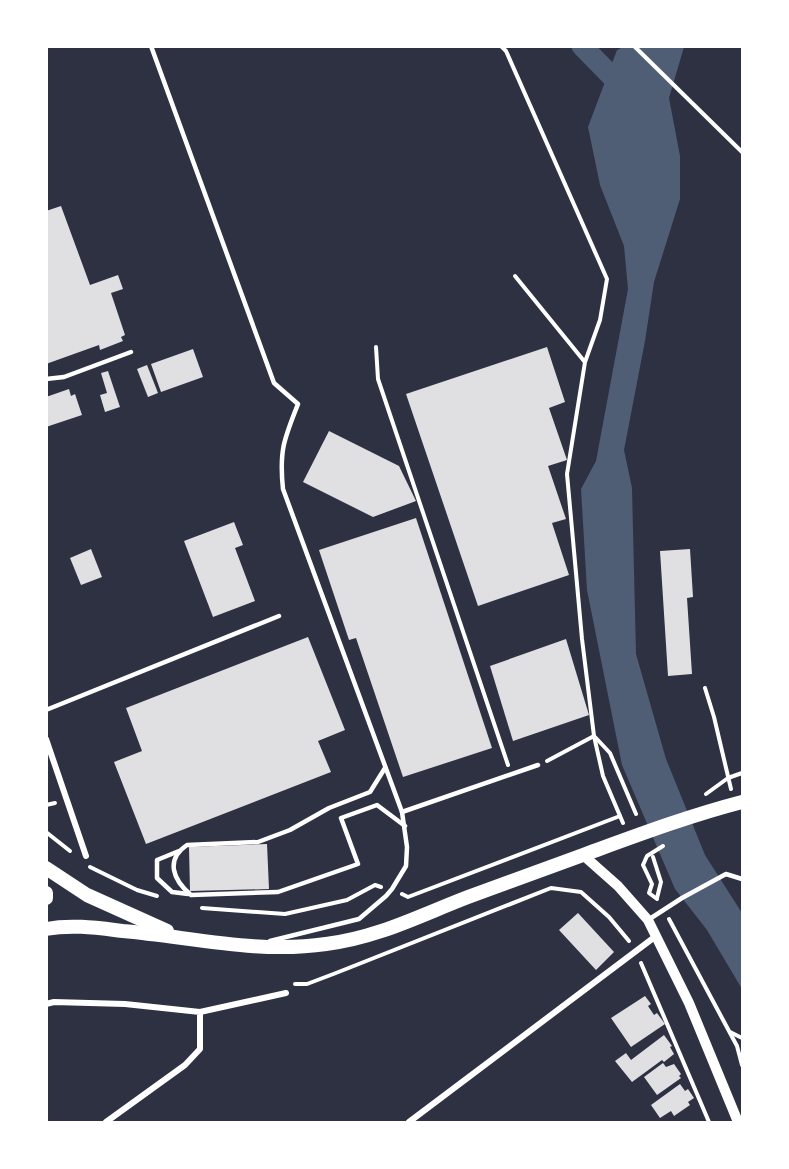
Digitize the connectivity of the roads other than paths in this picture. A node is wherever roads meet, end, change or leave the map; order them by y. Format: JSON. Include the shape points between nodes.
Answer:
{"nodes":[{"id":1,"x":151,"y":46,"type":"edge"},
{"id":2,"x":131,"y":352,"type":"dead end"},
{"id":3,"x":46,"y":379,"type":"edge"},
{"id":4,"x":279,"y":616,"type":"dead end"},
{"id":5,"x":46,"y":710,"type":"edge"},
{"id":6,"x":46,"y":739,"type":"edge"},
{"id":7,"x":538,"y":765,"type":"road end"},
{"id":8,"x":385,"y":768,"type":"junction"},
{"id":9,"x":738,"y":803,"type":"edge"},
{"id":10,"x":402,"y":812,"type":"junction"},
{"id":11,"x":405,"y":826,"type":"junction"},
{"id":12,"x":178,"y":851,"type":"junction"},
{"id":13,"x":583,"y":855,"type":"junction"},
{"id":14,"x":86,"y":856,"type":"dead end"},
{"id":15,"x":46,"y":868,"type":"edge"},
{"id":16,"x":742,"y":879,"type":"edge"},
{"id":17,"x":46,"y":892,"type":"edge"},
{"id":18,"x":191,"y":895,"type":"junction"},
{"id":19,"x":46,"y":898,"type":"edge"},
{"id":20,"x":648,"y":920,"type":"junction"},
{"id":21,"x":46,"y":929,"type":"edge"},
{"id":22,"x":177,"y":936,"type":"junction"},
{"id":23,"x":656,"y":936,"type":"junction"},
{"id":24,"x":250,"y":947,"type":"junction"},
{"id":25,"x":286,"y":993,"type":"dead end"},
{"id":26,"x":46,"y":1004,"type":"edge"},
{"id":27,"x":200,"y":1012,"type":"junction"},
{"id":28,"x":106,"y":1122,"type":"edge"},
{"id":29,"x":409,"y":1122,"type":"edge"},
{"id":30,"x":738,"y":1122,"type":"edge"}],
"edges":[{"from":1,"to":8,"type":"lane","via":[[274,383],[298,404],[280,462],[283,489]]},
{"from":2,"to":3,"type":"lane","via":[[64,377]]},
{"from":4,"to":5,"type":"lane"},
{"from":6,"to":14,"type":"street"},
{"from":7,"to":10,"type":"lane"},
{"from":8,"to":10,"type":"lane"},
{"from":8,"to":12,"type":"lane","via":[[370,792],[329,808],[290,830],[258,842],[187,845]]},
{"from":9,"to":13,"type":"main road"},
{"from":10,"to":11,"type":"lane"},
{"from":11,"to":18,"type":"lane","via":[[377,805],[341,818],[358,864],[278,892]]},
{"from":11,"to":24,"type":"lane","via":[[406,866],[392,889],[359,919]]},
{"from":12,"to":18,"type":"lane","via":[[175,879]]},
{"from":12,"to":18,"type":"lane","via":[[157,860],[158,878],[172,892]]},
{"from":13,"to":20,"type":"street"},
{"from":13,"to":24,"type":"main road","via":[[372,935],[308,946]]},
{"from":15,"to":22,"type":"main road","via":[[87,895]]},
{"from":16,"to":20,"type":"lane","via":[[726,874]]},
{"from":17,"to":19,"type":"main road"},
{"from":20,"to":23,"type":"street"},
{"from":21,"to":22,"type":"main road","via":[[87,927]]},
{"from":22,"to":24,"type":"main road"},
{"from":23,"to":29,"type":"street"},
{"from":23,"to":30,"type":"street","via":[[689,1003]]},
{"from":25,"to":27,"type":"street"},
{"from":26,"to":27,"type":"street","via":[[125,1004]]},
{"from":27,"to":28,"type":"street","via":[[200,1049],[185,1065]]}]}
